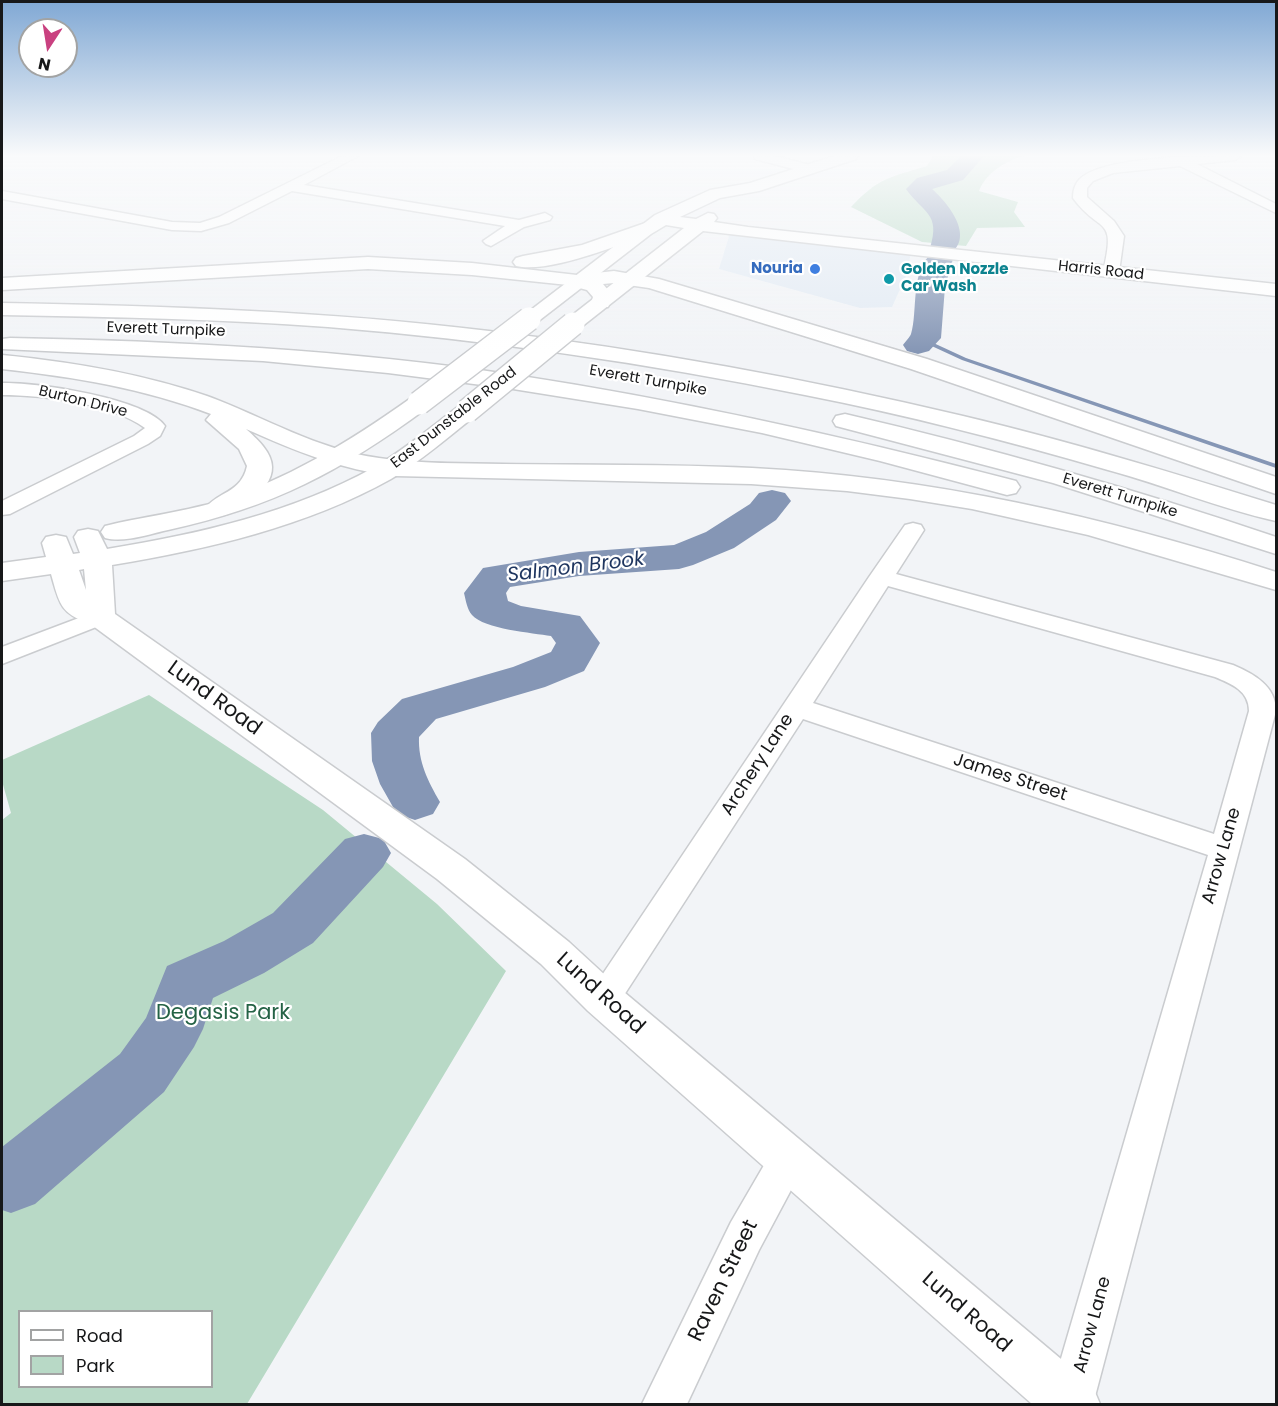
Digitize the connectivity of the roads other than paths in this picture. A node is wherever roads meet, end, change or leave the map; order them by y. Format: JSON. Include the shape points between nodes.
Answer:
{"nodes":[{"id":1,"x":148,"y":222,"type":"edge"},
{"id":2,"x":216,"y":222,"type":"edge"},
{"id":3,"x":504,"y":222,"type":"edge"},
{"id":4,"x":528,"y":222,"type":"edge"},
{"id":5,"x":657,"y":222,"type":"edge"},
{"id":6,"x":659,"y":222,"type":"edge"},
{"id":7,"x":693,"y":222,"type":"edge"},
{"id":8,"x":701,"y":222,"type":"junction"},
{"id":9,"x":1106,"y":222,"type":"edge"},
{"id":10,"x":519,"y":224,"type":"junction"},
{"id":11,"x":491,"y":241,"type":"dead end"},
{"id":12,"x":368,"y":263,"type":"junction"},
{"id":13,"x":1111,"y":272,"type":"junction"},
{"id":14,"x":631,"y":279,"type":"junction"},
{"id":15,"x":578,"y":281,"type":"junction"},
{"id":16,"x":2,"y":284,"type":"edge"},
{"id":17,"x":1276,"y":290,"type":"edge"},
{"id":18,"x":601,"y":303,"type":"junction"},
{"id":19,"x":2,"y":309,"type":"edge"},
{"id":20,"x":2,"y":326,"type":"edge"},
{"id":21,"x":2,"y":344,"type":"edge"},
{"id":22,"x":2,"y":362,"type":"edge"},
{"id":23,"x":117,"y":378,"type":"junction"},
{"id":24,"x":4,"y":388,"type":"edge"},
{"id":25,"x":774,"y":405,"type":"dead end"},
{"id":26,"x":828,"y":417,"type":"dead end"},
{"id":27,"x":338,"y":458,"type":"junction"},
{"id":28,"x":391,"y":467,"type":"junction"},
{"id":29,"x":1276,"y":486,"type":"edge"},
{"id":30,"x":2,"y":509,"type":"edge"},
{"id":31,"x":217,"y":510,"type":"junction"},
{"id":32,"x":1276,"y":513,"type":"edge"},
{"id":33,"x":913,"y":530,"type":"dead end"},
{"id":34,"x":1276,"y":546,"type":"edge"},
{"id":35,"x":92,"y":547,"type":"junction"},
{"id":36,"x":2,"y":553,"type":"edge"},
{"id":37,"x":58,"y":553,"type":"junction"},
{"id":38,"x":2,"y":572,"type":"edge"},
{"id":39,"x":881,"y":577,"type":"junction"},
{"id":40,"x":1276,"y":577,"type":"edge"},
{"id":41,"x":1276,"y":581,"type":"edge"},
{"id":42,"x":100,"y":617,"type":"junction"},
{"id":43,"x":2,"y":656,"type":"edge"},
{"id":44,"x":796,"y":707,"type":"junction"},
{"id":45,"x":1224,"y":849,"type":"junction"},
{"id":46,"x":603,"y":999,"type":"junction"},
{"id":47,"x":788,"y":1160,"type":"junction"},
{"id":48,"x":664,"y":1404,"type":"edge"},
{"id":49,"x":1072,"y":1404,"type":"edge"}],
"edges":[{"from":1,"to":2,"type":"street","via":[[191,227]]},
{"from":3,"to":10,"type":"street"},
{"from":4,"to":10,"type":"street"},
{"from":5,"to":12,"type":"main road","via":[[596,249],[546,260]]},
{"from":6,"to":15,"type":"main road","name":"East Dunstable Road"},
{"from":7,"to":8,"type":"main road","name":"Harris Road"},
{"from":8,"to":13,"type":"main road","name":"Harris Road","via":[[782,235]]},
{"from":8,"to":14,"type":"main road","name":"East Dunstable Road"},
{"from":9,"to":13,"type":"street","via":[[1118,243]]},
{"from":10,"to":11,"type":"street"},
{"from":12,"to":15,"type":"main road","via":[[472,268]]},
{"from":12,"to":16,"type":"main road"},
{"from":13,"to":17,"type":"main road","name":"Harris Road"},
{"from":14,"to":15,"type":"main road","via":[[603,277]]},
{"from":14,"to":18,"type":"main road","name":"East Dunstable Road"},
{"from":14,"to":29,"type":"main road","via":[[909,361]]},
{"from":15,"to":18,"type":"main road","via":[[599,290],[603,296]]},
{"from":15,"to":27,"type":"main road","name":"East Dunstable Road","bridge":true,"via":[[419,403]]},
{"from":18,"to":28,"type":"main road","name":"East Dunstable Road","bridge":true},
{"from":19,"to":32,"type":"main road","name":"Everett Turnpike","via":[[149,310],[322,320],[466,333],[640,357],[797,385],[956,420]]},
{"from":20,"to":25,"type":"main road","name":"Everett Turnpike","via":[[220,332],[398,345],[578,369]]},
{"from":21,"to":40,"type":"main road","via":[[159,348],[327,359],[478,376],[646,402],[802,434],[960,474],[1144,529]]},
{"from":22,"to":23,"type":"main road"},
{"from":23,"to":27,"type":"main road","via":[[201,402]]},
{"from":23,"to":31,"type":"main road","via":[[206,413],[256,452],[261,466],[253,484]]},
{"from":24,"to":30,"type":"street","name":"Burton Drive","via":[[63,394],[141,417],[155,428],[141,440]]},
{"from":26,"to":34,"type":"main road","name":"Everett Turnpike","via":[[1052,475]]},
{"from":27,"to":28,"type":"main road"},
{"from":27,"to":31,"type":"main road","name":"East Dunstable Road","via":[[282,487]]},
{"from":28,"to":35,"type":"main road","name":"East Dunstable Road","via":[[328,499],[262,523],[188,542]]},
{"from":28,"to":41,"type":"main road","via":[[764,477],[883,486],[1073,521]]},
{"from":31,"to":35,"type":"main road","name":"East Dunstable Road"},
{"from":33,"to":39,"type":"street","name":"Archery Lane"},
{"from":35,"to":37,"type":"main road","name":"East Dunstable Road"},
{"from":35,"to":42,"type":"main road","via":[[101,576]]},
{"from":36,"to":37,"type":"main road","name":"East Dunstable Road"},
{"from":37,"to":38,"type":"main road","name":"East Dunstable Road"},
{"from":37,"to":42,"type":"main road","name":"Lund Road","via":[[75,604]]},
{"from":39,"to":44,"type":"street","name":"Archery Lane"},
{"from":39,"to":45,"type":"street","name":"Arrow Lane","via":[[1224,671],[1251,685],[1263,701],[1263,711]]},
{"from":42,"to":43,"type":"street"},
{"from":42,"to":46,"type":"main road","name":"Lund Road","via":[[423,848],[555,953]]},
{"from":44,"to":45,"type":"street","name":"James Street"},
{"from":44,"to":46,"type":"street","name":"Archery Lane"},
{"from":45,"to":49,"type":"street","name":"Arrow Lane"},
{"from":46,"to":47,"type":"main road","name":"Lund Road"},
{"from":47,"to":48,"type":"street","name":"Raven Street","via":[[745,1236]]},
{"from":47,"to":49,"type":"main road","name":"Lund Road"}]}
